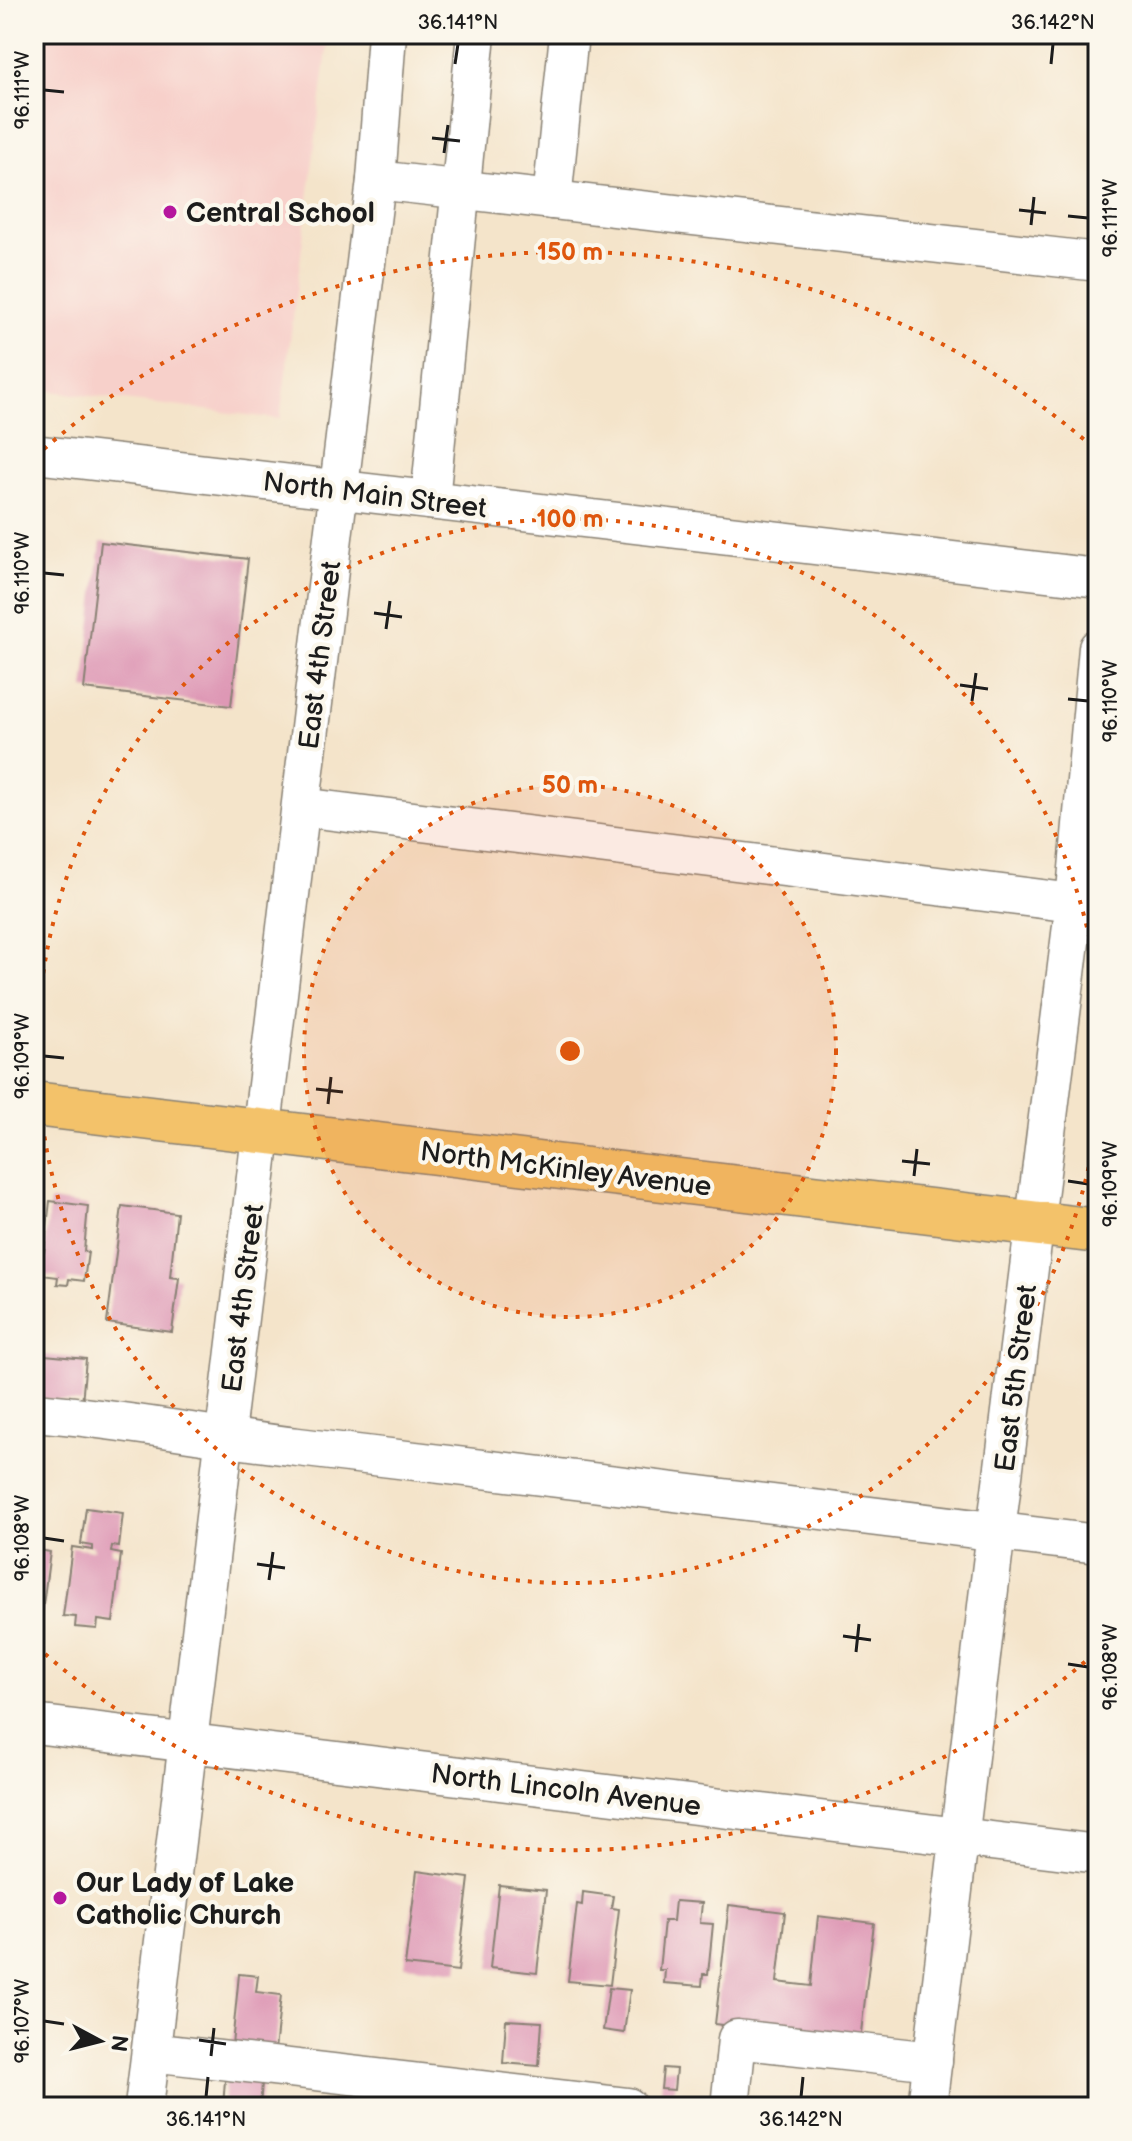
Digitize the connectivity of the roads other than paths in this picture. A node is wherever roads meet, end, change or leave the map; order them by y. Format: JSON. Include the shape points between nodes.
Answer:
{"nodes":[{"id":1,"x":387,"y":34,"type":"edge"},
{"id":2,"x":476,"y":34,"type":"edge"},
{"id":3,"x":569,"y":34,"type":"edge"},
{"id":4,"x":376,"y":180,"type":"junction"},
{"id":5,"x":460,"y":189,"type":"junction"},
{"id":6,"x":552,"y":200,"type":"junction"},
{"id":7,"x":1098,"y":262,"type":"edge"},
{"id":8,"x":34,"y":454,"type":"edge"},
{"id":9,"x":339,"y":490,"type":"junction"},
{"id":10,"x":430,"y":500,"type":"junction"},
{"id":11,"x":1098,"y":578,"type":"edge"},
{"id":12,"x":1098,"y":648,"type":"edge"},
{"id":13,"x":301,"y":807,"type":"junction"},
{"id":14,"x":1086,"y":904,"type":"edge"},
{"id":15,"x":34,"y":1104,"type":"edge"},
{"id":16,"x":263,"y":1131,"type":"junction"},
{"id":17,"x":1035,"y":1225,"type":"junction"},
{"id":18,"x":1098,"y":1231,"type":"edge"},
{"id":19,"x":34,"y":1412,"type":"edge"},
{"id":20,"x":224,"y":1439,"type":"junction"},
{"id":21,"x":996,"y":1531,"type":"junction"},
{"id":22,"x":1098,"y":1544,"type":"edge"},
{"id":23,"x":34,"y":1724,"type":"edge"},
{"id":24,"x":189,"y":1743,"type":"junction"},
{"id":25,"x":960,"y":1837,"type":"junction"},
{"id":26,"x":1098,"y":1854,"type":"edge"},
{"id":27,"x":151,"y":2052,"type":"junction"},
{"id":28,"x":933,"y":2061,"type":"junction"},
{"id":29,"x":144,"y":2107,"type":"edge"},
{"id":30,"x":628,"y":2107,"type":"edge"},
{"id":31,"x":730,"y":2107,"type":"edge"},
{"id":32,"x":927,"y":2107,"type":"edge"}],
"edges":[{"from":1,"to":4,"type":"street","name":"East 4th Street"},
{"from":2,"to":5,"type":"street"},
{"from":3,"to":6,"type":"street"},
{"from":4,"to":5,"type":"street"},
{"from":4,"to":9,"type":"street","name":"East 4th Street"},
{"from":5,"to":6,"type":"street"},
{"from":5,"to":10,"type":"street"},
{"from":6,"to":7,"type":"street"},
{"from":8,"to":9,"type":"street","name":"North Main Street"},
{"from":9,"to":10,"type":"street","name":"North Main Street"},
{"from":9,"to":13,"type":"street","name":"East 4th Street"},
{"from":10,"to":11,"type":"street","name":"North Main Street"},
{"from":12,"to":14,"type":"street","name":"East 5th Street"},
{"from":13,"to":14,"type":"street"},
{"from":13,"to":16,"type":"street","name":"East 4th Street"},
{"from":14,"to":17,"type":"street","name":"East 5th Street"},
{"from":15,"to":16,"type":"main road","name":"North McKinley Avenue"},
{"from":16,"to":17,"type":"main road","name":"North McKinley Avenue"},
{"from":16,"to":20,"type":"street","name":"East 4th Street"},
{"from":17,"to":18,"type":"main road","name":"North McKinley Avenue"},
{"from":17,"to":21,"type":"street","name":"East 5th Street"},
{"from":19,"to":20,"type":"street"},
{"from":20,"to":21,"type":"street"},
{"from":20,"to":24,"type":"street","name":"East 4th Street"},
{"from":21,"to":22,"type":"street"},
{"from":21,"to":25,"type":"street","name":"East 5th Street"},
{"from":23,"to":24,"type":"street","name":"North Lincoln Avenue"},
{"from":24,"to":25,"type":"street","name":"North Lincoln Avenue"},
{"from":24,"to":27,"type":"street","name":"East 4th Street"},
{"from":25,"to":26,"type":"street","name":"North Lincoln Avenue"},
{"from":25,"to":28,"type":"street","name":"East 5th Street"},
{"from":27,"to":29,"type":"street","name":"East 4th Street"},
{"from":27,"to":30,"type":"street"},
{"from":28,"to":31,"type":"street","via":[[737,2039]]},
{"from":28,"to":32,"type":"street","name":"East 5th Street"}]}
